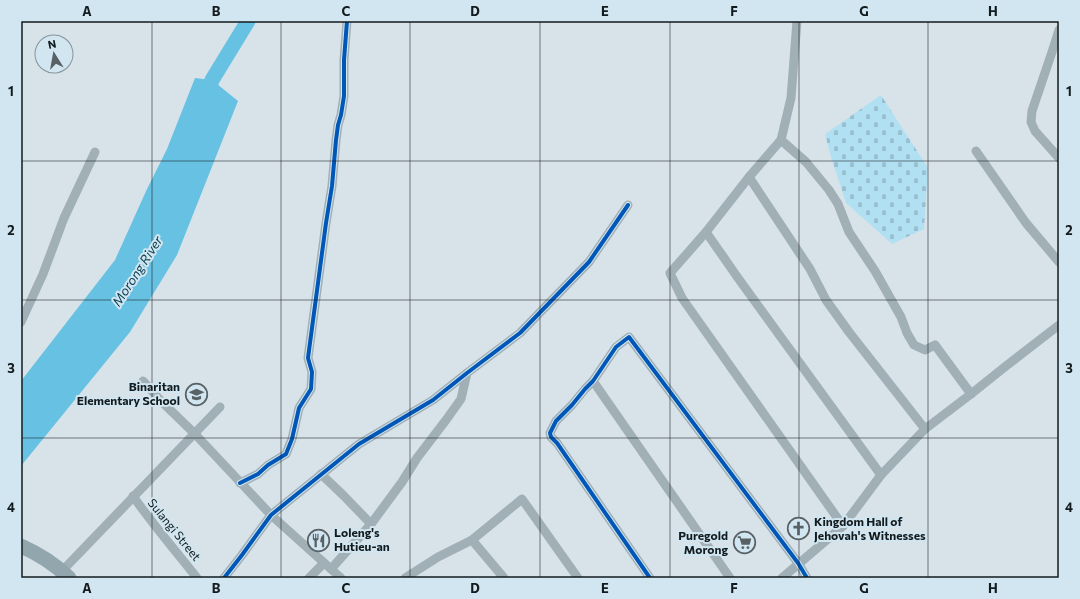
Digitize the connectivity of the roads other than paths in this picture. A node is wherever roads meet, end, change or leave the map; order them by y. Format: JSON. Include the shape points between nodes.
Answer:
{"nodes":[{"id":1,"x":347,"y":21,"type":"edge"},
{"id":2,"x":797,"y":21,"type":"edge"},
{"id":3,"x":1059,"y":30,"type":"edge"},
{"id":4,"x":1056,"y":55,"type":"edge"},
{"id":5,"x":781,"y":140,"type":"junction"},
{"id":6,"x":976,"y":151,"type":"dead end"},
{"id":7,"x":94,"y":152,"type":"dead end"},
{"id":8,"x":1059,"y":158,"type":"edge"},
{"id":9,"x":749,"y":177,"type":"junction"},
{"id":10,"x":628,"y":205,"type":"dead end"},
{"id":11,"x":706,"y":232,"type":"junction"},
{"id":12,"x":1059,"y":262,"type":"edge"},
{"id":13,"x":21,"y":322,"type":"edge"},
{"id":14,"x":1059,"y":325,"type":"edge"},
{"id":15,"x":467,"y":372,"type":"junction"},
{"id":16,"x":142,"y":381,"type":"dead end"},
{"id":17,"x":593,"y":381,"type":"junction"},
{"id":18,"x":971,"y":394,"type":"junction"},
{"id":19,"x":220,"y":406,"type":"dead end"},
{"id":20,"x":925,"y":429,"type":"junction"},
{"id":21,"x":194,"y":433,"type":"junction"},
{"id":22,"x":321,"y":474,"type":"junction"},
{"id":23,"x":881,"y":475,"type":"junction"},
{"id":24,"x":240,"y":483,"type":"junction"},
{"id":25,"x":133,"y":496,"type":"junction"},
{"id":26,"x":270,"y":515,"type":"junction"},
{"id":27,"x":371,"y":524,"type":"junction"},
{"id":28,"x":843,"y":526,"type":"junction"},
{"id":29,"x":472,"y":540,"type":"junction"},
{"id":30,"x":22,"y":546,"type":"edge"},
{"id":31,"x":798,"y":564,"type":"junction"},
{"id":32,"x":327,"y":566,"type":"junction"},
{"id":33,"x":66,"y":575,"type":"edge"},
{"id":34,"x":197,"y":578,"type":"edge"},
{"id":35,"x":224,"y":578,"type":"edge"},
{"id":36,"x":309,"y":578,"type":"edge"},
{"id":37,"x":341,"y":578,"type":"edge"},
{"id":38,"x":405,"y":578,"type":"edge"},
{"id":39,"x":504,"y":578,"type":"edge"},
{"id":40,"x":578,"y":578,"type":"edge"},
{"id":41,"x":650,"y":578,"type":"edge"},
{"id":42,"x":730,"y":578,"type":"edge"},
{"id":43,"x":782,"y":578,"type":"edge"},
{"id":44,"x":807,"y":578,"type":"edge"}],
"edges":[{"from":1,"to":24,"type":"street","via":[[344,96],[308,358],[312,372],[311,389],[299,408],[286,454]]},
{"from":2,"to":5,"type":"street","via":[[791,98]]},
{"from":3,"to":4,"type":"street"},
{"from":4,"to":8,"type":"street","via":[[1032,111],[1031,122],[1035,131]]},
{"from":5,"to":9,"type":"street"},
{"from":5,"to":18,"type":"street","via":[[806,162],[829,190],[838,204],[848,232],[875,270],[914,345],[925,350],[935,345]]},
{"from":6,"to":12,"type":"street","via":[[1026,223]]},
{"from":7,"to":13,"type":"street","via":[[64,218],[44,274]]},
{"from":9,"to":11,"type":"street"},
{"from":9,"to":20,"type":"street","via":[[810,269],[826,300]]},
{"from":10,"to":15,"type":"street","via":[[589,262],[520,333]]},
{"from":11,"to":23,"type":"street"},
{"from":11,"to":28,"type":"street","via":[[670,272],[682,298]]},
{"from":14,"to":18,"type":"street"},
{"from":15,"to":22,"type":"street","via":[[433,400],[359,444]]},
{"from":15,"to":27,"type":"street","via":[[461,399]]},
{"from":16,"to":21,"type":"street"},
{"from":17,"to":31,"type":"street","via":[[616,347],[629,337]]},
{"from":17,"to":41,"type":"street","via":[[556,421],[550,433],[551,437]]},
{"from":17,"to":42,"type":"street"},
{"from":18,"to":20,"type":"street"},
{"from":19,"to":21,"type":"street"},
{"from":20,"to":23,"type":"street"},
{"from":21,"to":24,"type":"street"},
{"from":21,"to":25,"type":"street"},
{"from":22,"to":26,"type":"street"},
{"from":22,"to":27,"type":"street"},
{"from":23,"to":28,"type":"street"},
{"from":24,"to":26,"type":"street"},
{"from":25,"to":33,"type":"street"},
{"from":25,"to":34,"type":"street","name":"Sulangi Street"},
{"from":26,"to":32,"type":"street"},
{"from":26,"to":35,"type":"street"},
{"from":27,"to":32,"type":"street"},
{"from":28,"to":31,"type":"street"},
{"from":29,"to":38,"type":"street"},
{"from":29,"to":39,"type":"street"},
{"from":29,"to":40,"type":"street","via":[[522,499]]},
{"from":30,"to":33,"type":"main road","via":[[42,556]]},
{"from":31,"to":43,"type":"street"},
{"from":31,"to":44,"type":"street"},
{"from":32,"to":36,"type":"street"},
{"from":32,"to":37,"type":"street"}]}
